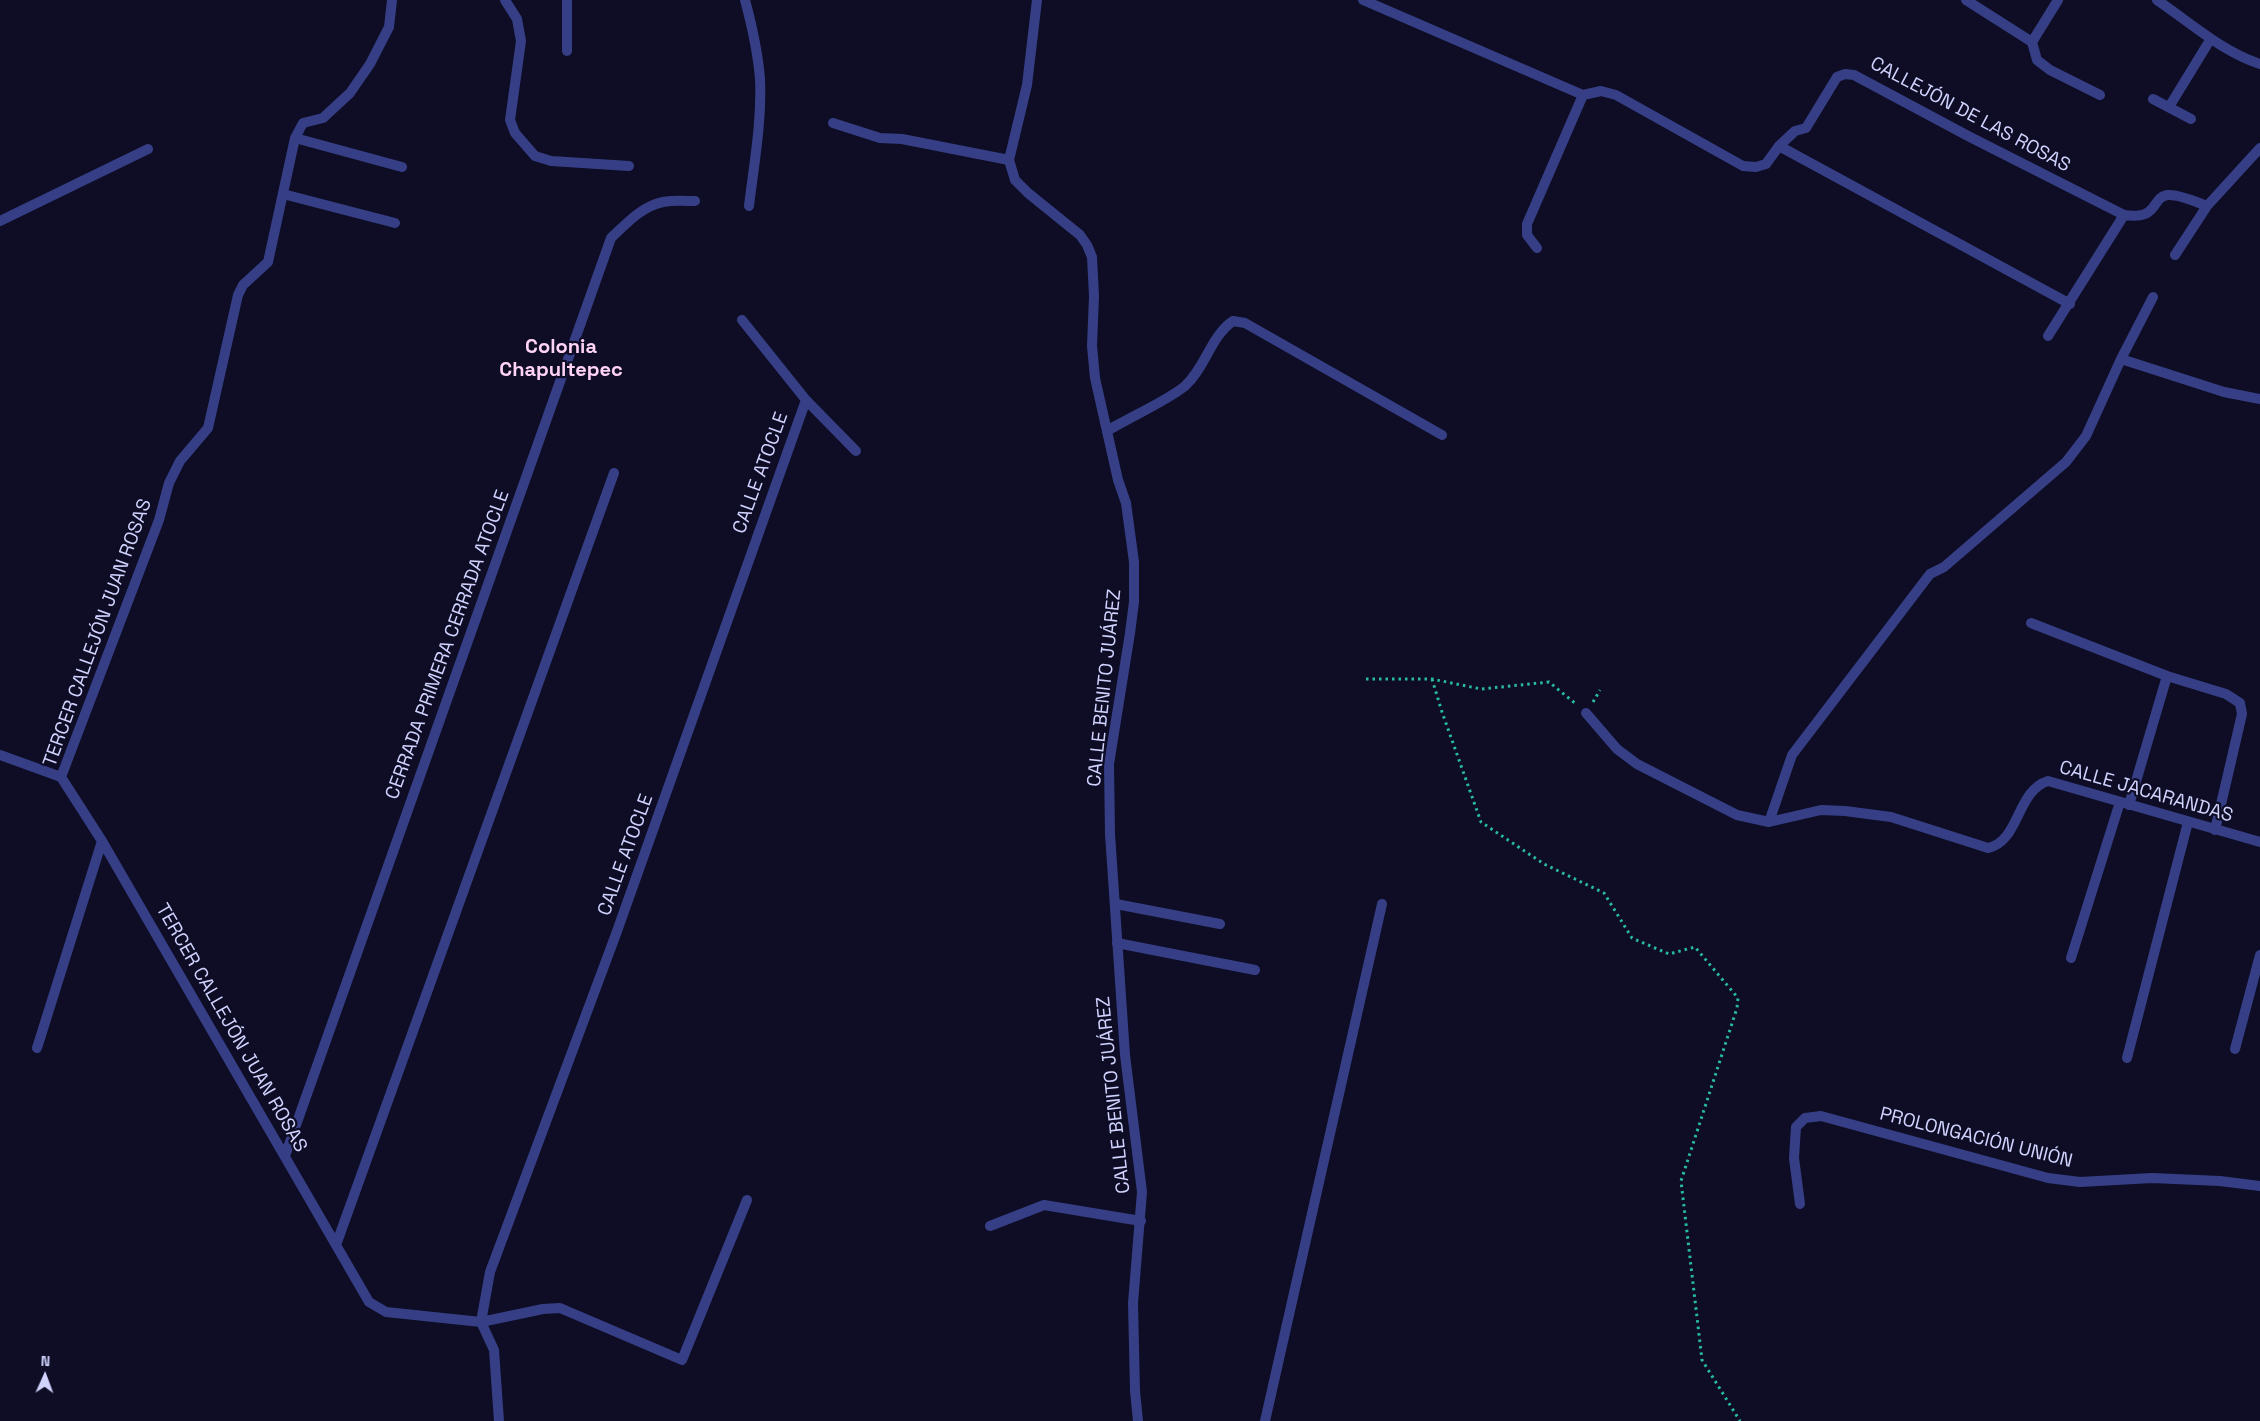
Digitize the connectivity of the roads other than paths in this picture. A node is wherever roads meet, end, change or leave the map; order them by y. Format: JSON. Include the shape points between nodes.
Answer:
{"nodes":[{"id":1,"x":392,"y":0,"type":"edge"},
{"id":2,"x":505,"y":0,"type":"edge"},
{"id":3,"x":567,"y":0,"type":"edge"},
{"id":4,"x":745,"y":0,"type":"edge"},
{"id":5,"x":1037,"y":0,"type":"edge"},
{"id":6,"x":1363,"y":0,"type":"edge"},
{"id":7,"x":1966,"y":0,"type":"edge"},
{"id":8,"x":2058,"y":0,"type":"edge"},
{"id":9,"x":2157,"y":0,"type":"edge"},
{"id":10,"x":2210,"y":40,"type":"junction"},
{"id":11,"x":2032,"y":42,"type":"junction"},
{"id":12,"x":567,"y":51,"type":"dead end"},
{"id":13,"x":2260,"y":64,"type":"edge"},
{"id":14,"x":1583,"y":95,"type":"junction"},
{"id":15,"x":2100,"y":95,"type":"dead end"},
{"id":16,"x":2153,"y":99,"type":"dead end"},
{"id":17,"x":2169,"y":107,"type":"junction"},
{"id":18,"x":2191,"y":119,"type":"dead end"},
{"id":19,"x":833,"y":123,"type":"dead end"},
{"id":20,"x":295,"y":138,"type":"junction"},
{"id":21,"x":1779,"y":146,"type":"junction"},
{"id":22,"x":148,"y":148,"type":"dead end"},
{"id":23,"x":2260,"y":148,"type":"edge"},
{"id":24,"x":1009,"y":160,"type":"junction"},
{"id":25,"x":629,"y":166,"type":"dead end"},
{"id":26,"x":402,"y":167,"type":"dead end"},
{"id":27,"x":282,"y":194,"type":"junction"},
{"id":28,"x":695,"y":201,"type":"dead end"},
{"id":29,"x":749,"y":206,"type":"dead end"},
{"id":30,"x":2207,"y":206,"type":"junction"},
{"id":31,"x":2124,"y":215,"type":"junction"},
{"id":32,"x":0,"y":222,"type":"edge"},
{"id":33,"x":395,"y":224,"type":"dead end"},
{"id":34,"x":1538,"y":248,"type":"dead end"},
{"id":35,"x":2175,"y":255,"type":"dead end"},
{"id":36,"x":2153,"y":297,"type":"dead end"},
{"id":37,"x":2070,"y":304,"type":"junction"},
{"id":38,"x":742,"y":320,"type":"dead end"},
{"id":39,"x":2048,"y":336,"type":"dead end"},
{"id":40,"x":2121,"y":359,"type":"junction"},
{"id":41,"x":2260,"y":399,"type":"edge"},
{"id":42,"x":806,"y":400,"type":"junction"},
{"id":43,"x":1107,"y":430,"type":"junction"},
{"id":44,"x":1442,"y":435,"type":"dead end"},
{"id":45,"x":856,"y":452,"type":"dead end"},
{"id":46,"x":614,"y":473,"type":"dead end"},
{"id":47,"x":2031,"y":623,"type":"dead end"},
{"id":48,"x":2167,"y":676,"type":"junction"},
{"id":49,"x":1586,"y":713,"type":"road end"},
{"id":50,"x":0,"y":755,"type":"edge"},
{"id":51,"x":61,"y":777,"type":"junction"},
{"id":52,"x":2124,"y":803,"type":"junction"},
{"id":53,"x":1769,"y":822,"type":"junction"},
{"id":54,"x":2188,"y":822,"type":"junction"},
{"id":55,"x":2215,"y":830,"type":"junction"},
{"id":56,"x":102,"y":841,"type":"junction"},
{"id":57,"x":2260,"y":842,"type":"edge"},
{"id":58,"x":1116,"y":904,"type":"junction"},
{"id":59,"x":1382,"y":904,"type":"dead end"},
{"id":60,"x":1220,"y":924,"type":"dead end"},
{"id":61,"x":1117,"y":943,"type":"junction"},
{"id":62,"x":2260,"y":956,"type":"edge"},
{"id":63,"x":2071,"y":958,"type":"dead end"},
{"id":64,"x":1255,"y":970,"type":"dead end"},
{"id":65,"x":37,"y":1048,"type":"dead end"},
{"id":66,"x":2235,"y":1049,"type":"dead end"},
{"id":67,"x":2127,"y":1058,"type":"dead end"},
{"id":68,"x":285,"y":1156,"type":"junction"},
{"id":69,"x":2260,"y":1186,"type":"edge"},
{"id":70,"x":747,"y":1200,"type":"dead end"},
{"id":71,"x":1800,"y":1204,"type":"dead end"},
{"id":72,"x":1141,"y":1221,"type":"junction"},
{"id":73,"x":990,"y":1226,"type":"dead end"},
{"id":74,"x":336,"y":1245,"type":"junction"},
{"id":75,"x":481,"y":1322,"type":"junction"},
{"id":76,"x":499,"y":1421,"type":"edge"},
{"id":77,"x":1138,"y":1421,"type":"edge"},
{"id":78,"x":1265,"y":1421,"type":"edge"}],
"edges":[{"from":1,"to":20,"type":"street","name":"TERCER CALLEJÓN JUAN ROSAS","via":[[390,26],[350,93],[323,118],[303,123]]},
{"from":2,"to":25,"type":"street","via":[[517,19],[521,41],[510,120],[515,133],[535,156],[543,159]]},
{"from":3,"to":12,"type":"street"},
{"from":4,"to":29,"type":"street","via":[[760,79],[759,120]]},
{"from":5,"to":24,"type":"street","via":[[1027,85]]},
{"from":6,"to":14,"type":"street","name":"CALLEJÓN DE LAS ROSAS"},
{"from":7,"to":11,"type":"street"},
{"from":8,"to":11,"type":"street"},
{"from":9,"to":10,"type":"street"},
{"from":10,"to":13,"type":"street"},
{"from":10,"to":17,"type":"street"},
{"from":11,"to":15,"type":"street","via":[[2038,60],[2050,70]]},
{"from":14,"to":21,"type":"street","name":"CALLEJÓN DE LAS ROSAS","via":[[1602,91],[1616,95],[1743,166],[1766,164]]},
{"from":14,"to":34,"type":"street","via":[[1527,224],[1527,235]]},
{"from":16,"to":17,"type":"street"},
{"from":17,"to":18,"type":"street"},
{"from":19,"to":24,"type":"street","via":[[880,138],[902,139]]},
{"from":20,"to":26,"type":"street"},
{"from":20,"to":27,"type":"street","name":"TERCER CALLEJÓN JUAN ROSAS"},
{"from":21,"to":31,"type":"street","name":"CALLEJÓN DE LAS ROSAS","via":[[1795,131],[1806,128],[1837,77],[1854,74]]},
{"from":21,"to":37,"type":"street"},
{"from":22,"to":32,"type":"street"},
{"from":23,"to":30,"type":"street"},
{"from":24,"to":43,"type":"street","name":"CALLE BENITO JUÁREZ","via":[[1015,180],[1080,235],[1092,257],[1093,362]]},
{"from":27,"to":33,"type":"street"},
{"from":27,"to":51,"type":"street","name":"TERCER CALLEJÓN JUAN ROSAS","via":[[268,262],[243,285],[238,295],[208,428],[180,461],[169,483],[159,520]]},
{"from":28,"to":68,"type":"street","name":"CERRADA PRIMERA CERRADA ATOCLE","via":[[663,202],[646,208],[611,238]]},
{"from":30,"to":31,"type":"street","via":[[2170,195],[2162,197],[2150,212],[2139,217]]},
{"from":30,"to":35,"type":"street"},
{"from":31,"to":37,"type":"street"},
{"from":36,"to":40,"type":"street"},
{"from":37,"to":39,"type":"street"},
{"from":38,"to":42,"type":"street","name":"CALLE ATOCLE"},
{"from":40,"to":41,"type":"street","via":[[2224,392]]},
{"from":40,"to":53,"type":"street","via":[[2086,436],[2066,462],[1944,567],[1930,574],[1792,755]]},
{"from":42,"to":45,"type":"street"},
{"from":42,"to":75,"type":"street","name":"CALLE ATOCLE","via":[[616,934],[490,1272]]},
{"from":43,"to":44,"type":"street","via":[[1184,386],[1202,365],[1224,328],[1233,321],[1245,323]]},
{"from":43,"to":58,"type":"street","name":"CALLE BENITO JUÁREZ","via":[[1126,503],[1134,562],[1134,602],[1110,764],[1110,834]]},
{"from":46,"to":74,"type":"street"},
{"from":47,"to":48,"type":"street"},
{"from":48,"to":52,"type":"street"},
{"from":48,"to":55,"type":"street","via":[[2226,694],[2240,703],[2242,714]]},
{"from":49,"to":53,"type":"street","name":"CALLE JACARANDAS","via":[[1618,749],[1637,764],[1737,815]]},
{"from":50,"to":51,"type":"street"},
{"from":51,"to":56,"type":"street","name":"TERCER CALLEJÓN JUAN ROSAS"},
{"from":52,"to":53,"type":"street","name":"CALLE JACARANDAS","via":[[2048,781],[2038,784],[2030,791],[2013,826],[1998,846],[1988,848],[1891,817],[1844,811],[1821,810]]},
{"from":52,"to":54,"type":"street","name":"CALLE JACARANDAS"},
{"from":52,"to":63,"type":"street"},
{"from":54,"to":55,"type":"street","name":"CALLE JACARANDAS"},
{"from":54,"to":67,"type":"street"},
{"from":55,"to":57,"type":"street","name":"CALLE JACARANDAS"},
{"from":56,"to":65,"type":"street"},
{"from":56,"to":68,"type":"street","name":"TERCER CALLEJÓN JUAN ROSAS"},
{"from":58,"to":60,"type":"street"},
{"from":58,"to":61,"type":"street","name":"CALLE BENITO JUÁREZ"},
{"from":59,"to":78,"type":"street"},
{"from":61,"to":64,"type":"street"},
{"from":61,"to":72,"type":"street","name":"CALLE BENITO JUÁREZ","via":[[1125,1055],[1142,1192]]},
{"from":62,"to":66,"type":"street"},
{"from":68,"to":74,"type":"street","name":"TERCER CALLEJÓN JUAN ROSAS"},
{"from":69,"to":71,"type":"street","name":"PROLONGACIÓN UNIÓN","via":[[2220,1180],[2152,1178],[2080,1182],[2048,1178],[1821,1116],[1805,1118],[1796,1127],[1794,1158]]},
{"from":70,"to":75,"type":"street","name":"TERCER CALLEJÓN JUAN ROSAS","via":[[682,1360],[560,1308]]},
{"from":72,"to":73,"type":"street","via":[[1044,1205]]},
{"from":72,"to":77,"type":"street","name":"CALLE BENITO JUÁREZ","via":[[1133,1303]]},
{"from":74,"to":75,"type":"street","name":"TERCER CALLEJÓN JUAN ROSAS","via":[[369,1302],[386,1312]]},
{"from":75,"to":76,"type":"street","via":[[494,1350]]}]}
